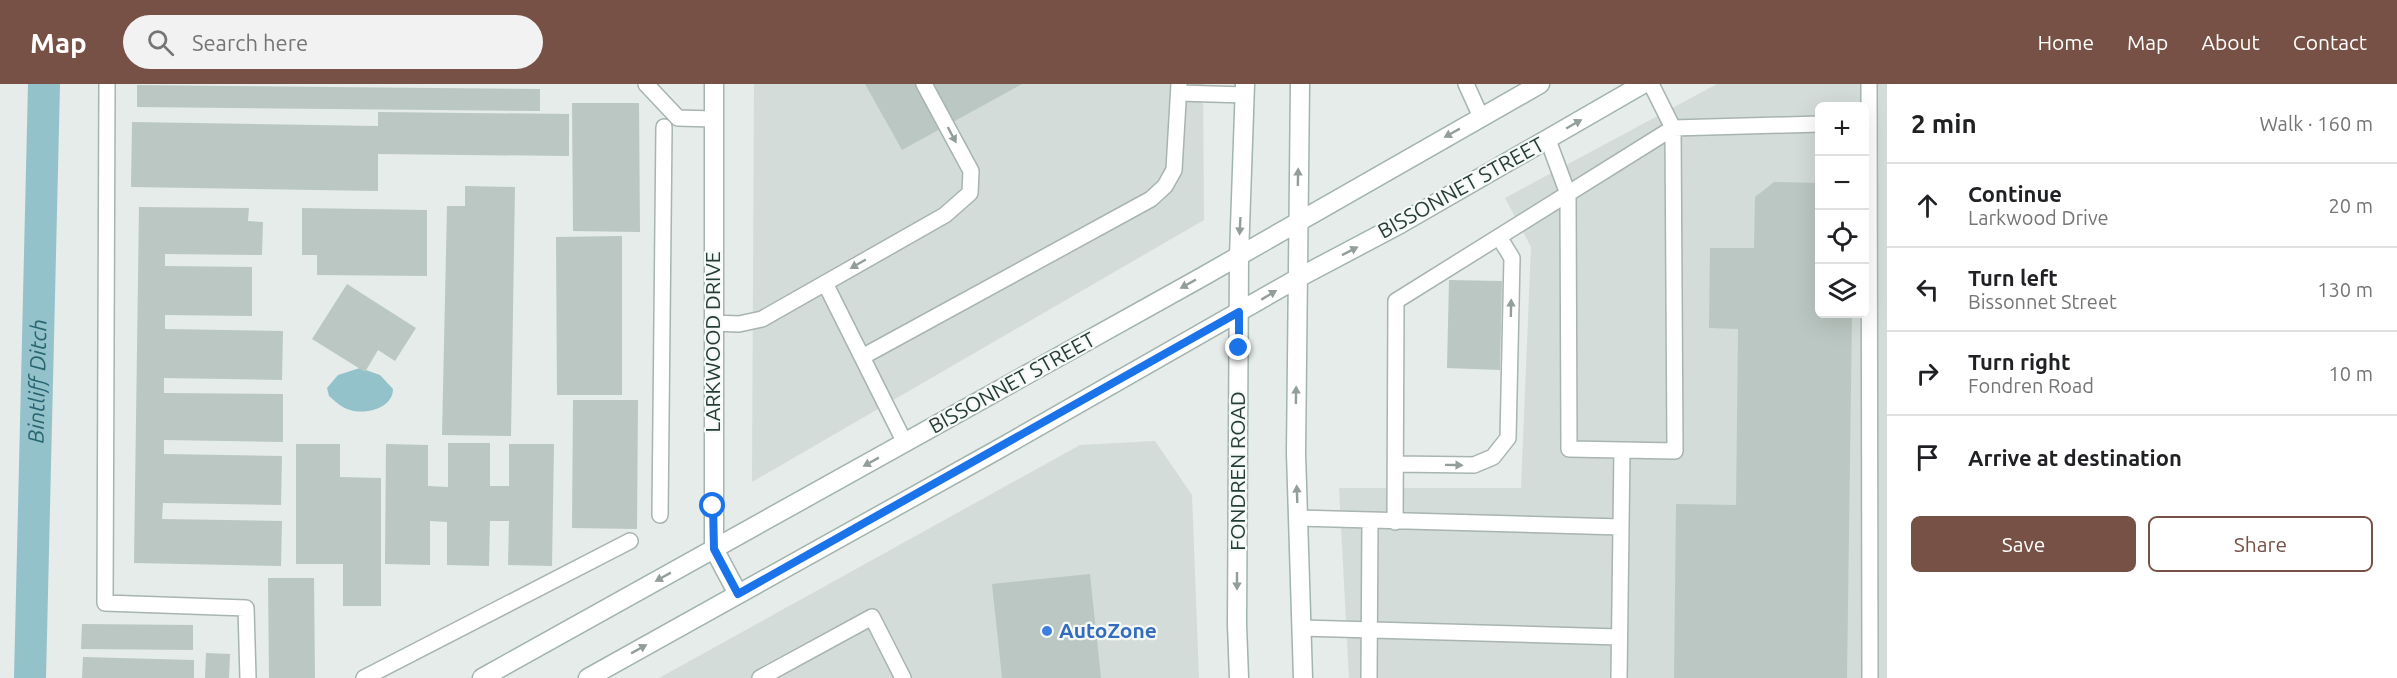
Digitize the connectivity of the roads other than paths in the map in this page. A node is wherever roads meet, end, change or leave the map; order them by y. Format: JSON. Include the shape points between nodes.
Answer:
{"nodes":[{"id":1,"x":107,"y":84,"type":"edge"},
{"id":2,"x":646,"y":84,"type":"edge"},
{"id":3,"x":714,"y":84,"type":"edge"},
{"id":4,"x":924,"y":84,"type":"edge"},
{"id":5,"x":1300,"y":84,"type":"edge"},
{"id":6,"x":1466,"y":84,"type":"edge"},
{"id":7,"x":1540,"y":84,"type":"edge"},
{"id":8,"x":1643,"y":84,"type":"edge"},
{"id":9,"x":1651,"y":84,"type":"edge"},
{"id":10,"x":1869,"y":84,"type":"edge"},
{"id":11,"x":1179,"y":88,"type":"edge"},
{"id":12,"x":1245,"y":89,"type":"edge"},
{"id":13,"x":1868,"y":102,"type":"edge"},
{"id":14,"x":1481,"y":117,"type":"junction"},
{"id":15,"x":713,"y":119,"type":"junction"},
{"id":16,"x":1815,"y":124,"type":"edge"},
{"id":17,"x":664,"y":127,"type":"dead end"},
{"id":18,"x":1673,"y":128,"type":"junction"},
{"id":19,"x":1548,"y":140,"type":"junction"},
{"id":20,"x":1867,"y":156,"type":"edge"},
{"id":21,"x":1568,"y":194,"type":"junction"},
{"id":22,"x":1298,"y":221,"type":"junction"},
{"id":23,"x":1499,"y":237,"type":"junction"},
{"id":24,"x":1239,"y":256,"type":"junction"},
{"id":25,"x":1298,"y":278,"type":"junction"},
{"id":26,"x":825,"y":283,"type":"junction"},
{"id":27,"x":1239,"y":312,"type":"junction"},
{"id":28,"x":712,"y":323,"type":"junction"},
{"id":29,"x":862,"y":357,"type":"junction"},
{"id":30,"x":905,"y":443,"type":"junction"},
{"id":31,"x":1622,"y":450,"type":"junction"},
{"id":32,"x":1395,"y":464,"type":"junction"},
{"id":33,"x":660,"y":515,"type":"dead end"},
{"id":34,"x":1298,"y":518,"type":"junction"},
{"id":35,"x":1370,"y":521,"type":"junction"},
{"id":36,"x":1395,"y":522,"type":"junction"},
{"id":37,"x":1621,"y":527,"type":"junction"},
{"id":38,"x":630,"y":542,"type":"dead end"},
{"id":39,"x":714,"y":549,"type":"junction"},
{"id":40,"x":738,"y":594,"type":"junction"},
{"id":41,"x":1301,"y":628,"type":"junction"},
{"id":42,"x":1370,"y":630,"type":"junction"},
{"id":43,"x":1620,"y":637,"type":"junction"},
{"id":44,"x":248,"y":678,"type":"edge"},
{"id":45,"x":364,"y":678,"type":"edge"},
{"id":46,"x":482,"y":678,"type":"edge"},
{"id":47,"x":588,"y":678,"type":"edge"},
{"id":48,"x":760,"y":678,"type":"edge"},
{"id":49,"x":903,"y":678,"type":"edge"},
{"id":50,"x":1239,"y":678,"type":"edge"},
{"id":51,"x":1303,"y":678,"type":"edge"},
{"id":52,"x":1369,"y":678,"type":"edge"},
{"id":53,"x":1619,"y":678,"type":"edge"},
{"id":54,"x":1870,"y":678,"type":"edge"}],
"edges":[{"from":1,"to":44,"type":"lane","via":[[105,603],[246,608]]},
{"from":2,"to":15,"type":"lane","via":[[678,118]]},
{"from":3,"to":15,"type":"main road","name":"LARKWOOD DRIVE"},
{"from":4,"to":26,"type":"lane","one_way":true,"via":[[971,171],[970,193],[945,215]]},
{"from":22,"to":5,"type":"main road","one_way":true},
{"from":6,"to":14,"type":"lane"},
{"from":7,"to":14,"type":"main road","name":"BISSONNET STREET"},
{"from":19,"to":8,"type":"main road","name":"BISSONNET STREET","one_way":true},
{"from":9,"to":18,"type":"lane"},
{"from":10,"to":13,"type":"lane"},
{"from":11,"to":12,"type":"lane"},
{"from":11,"to":29,"type":"lane","via":[[1174,170],[1165,186],[1151,198]]},
{"from":12,"to":24,"type":"main road","name":"FONDREN ROAD","one_way":true},
{"from":14,"to":22,"type":"main road","name":"BISSONNET STREET","one_way":true},
{"from":15,"to":28,"type":"main road","name":"LARKWOOD DRIVE"},
{"from":16,"to":18,"type":"lane"},
{"from":17,"to":33,"type":"lane"},
{"from":18,"to":21,"type":"lane"},
{"from":18,"to":31,"type":"lane","via":[[1675,451]]},
{"from":19,"to":21,"type":"lane"},
{"from":25,"to":19,"type":"main road","name":"BISSONNET STREET","one_way":true},
{"from":20,"to":54,"type":"lane"},
{"from":21,"to":23,"type":"lane"},
{"from":21,"to":31,"type":"lane","via":[[1569,449]]},
{"from":22,"to":24,"type":"main road","name":"BISSONNET STREET"},
{"from":22,"to":25,"type":"main road"},
{"from":23,"to":32,"type":"lane","via":[[1396,302]]},
{"from":32,"to":23,"type":"lane","one_way":true,"via":[[1474,465],[1493,457],[1508,438],[1512,258]]},
{"from":24,"to":27,"type":"main road","name":"FONDREN ROAD"},
{"from":24,"to":30,"type":"main road","name":"BISSONNET STREET","one_way":true},
{"from":27,"to":25,"type":"main road","name":"BISSONNET STREET","one_way":true},
{"from":34,"to":25,"type":"main road","one_way":true},
{"from":26,"to":28,"type":"lane","via":[[762,319],[740,324]]},
{"from":26,"to":29,"type":"lane"},
{"from":27,"to":40,"type":"main road","name":"BISSONNET STREET"},
{"from":27,"to":50,"type":"main road","name":"FONDREN ROAD","one_way":true},
{"from":28,"to":39,"type":"main road","name":"LARKWOOD DRIVE"},
{"from":29,"to":30,"type":"lane"},
{"from":30,"to":39,"type":"main road","name":"BISSONNET STREET","one_way":true},
{"from":31,"to":37,"type":"lane"},
{"from":32,"to":36,"type":"lane"},
{"from":34,"to":35,"type":"lane"},
{"from":34,"to":41,"type":"main road"},
{"from":35,"to":36,"type":"lane"},
{"from":35,"to":42,"type":"lane"},
{"from":36,"to":37,"type":"lane"},
{"from":37,"to":43,"type":"lane"},
{"from":38,"to":45,"type":"lane"},
{"from":39,"to":40,"type":"main road","name":"LARKWOOD DRIVE"},
{"from":39,"to":46,"type":"main road","name":"BISSONNET STREET","one_way":true},
{"from":47,"to":40,"type":"main road","name":"BISSONNET STREET","one_way":true},
{"from":41,"to":42,"type":"lane"},
{"from":41,"to":51,"type":"main road"},
{"from":42,"to":43,"type":"lane"},
{"from":42,"to":52,"type":"lane"},
{"from":43,"to":53,"type":"lane"},
{"from":48,"to":49,"type":"lane","via":[[872,617]]}]}
